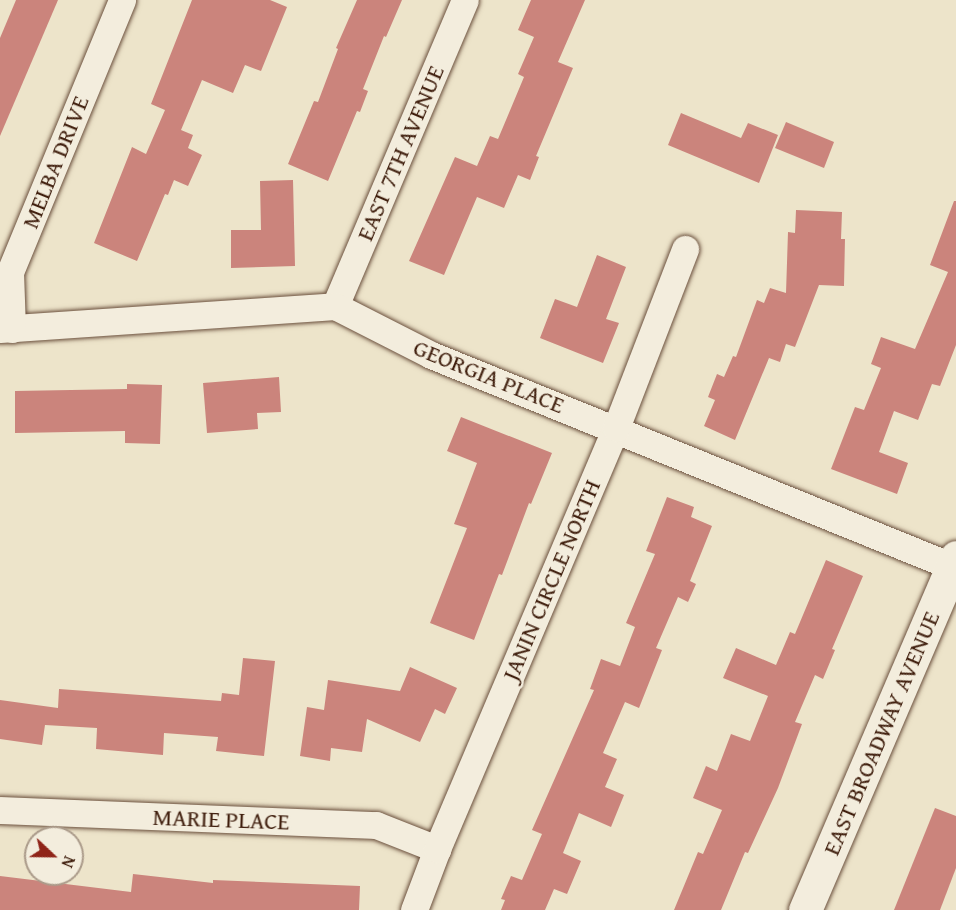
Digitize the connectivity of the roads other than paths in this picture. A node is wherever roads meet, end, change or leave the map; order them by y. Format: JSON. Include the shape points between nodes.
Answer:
{"nodes":[{"id":1,"x":122,"y":0,"type":"edge"},
{"id":2,"x":465,"y":0,"type":"edge"},
{"id":3,"x":686,"y":249,"type":"dead end"},
{"id":4,"x":335,"y":306,"type":"junction"},
{"id":5,"x":6,"y":329,"type":"edge"},
{"id":6,"x":616,"y":428,"type":"junction"},
{"id":7,"x":955,"y":563,"type":"edge"},
{"id":8,"x":0,"y":810,"type":"edge"},
{"id":9,"x":437,"y":849,"type":"junction"},
{"id":10,"x":414,"y":910,"type":"edge"},
{"id":11,"x":805,"y":910,"type":"edge"}],
"edges":[{"from":1,"to":5,"type":"street","name":"MELBA DRIVE","via":[[10,272]]},
{"from":2,"to":4,"type":"street","name":"EAST 7TH AVENUE"},
{"from":3,"to":6,"type":"street","name":"JANIN CIRCLE NORTH"},
{"from":4,"to":5,"type":"street"},
{"from":4,"to":6,"type":"street","name":"GEORGIA PLACE","via":[[431,355]]},
{"from":6,"to":7,"type":"street","name":"GEORGIA PLACE"},
{"from":6,"to":9,"type":"street","name":"JANIN CIRCLE NORTH"},
{"from":7,"to":11,"type":"street","name":"EAST BROADWAY AVENUE"},
{"from":8,"to":9,"type":"street","name":"MARIE PLACE","via":[[376,825]]},
{"from":9,"to":10,"type":"street","name":"JANIN CIRCLE NORTH"}]}
